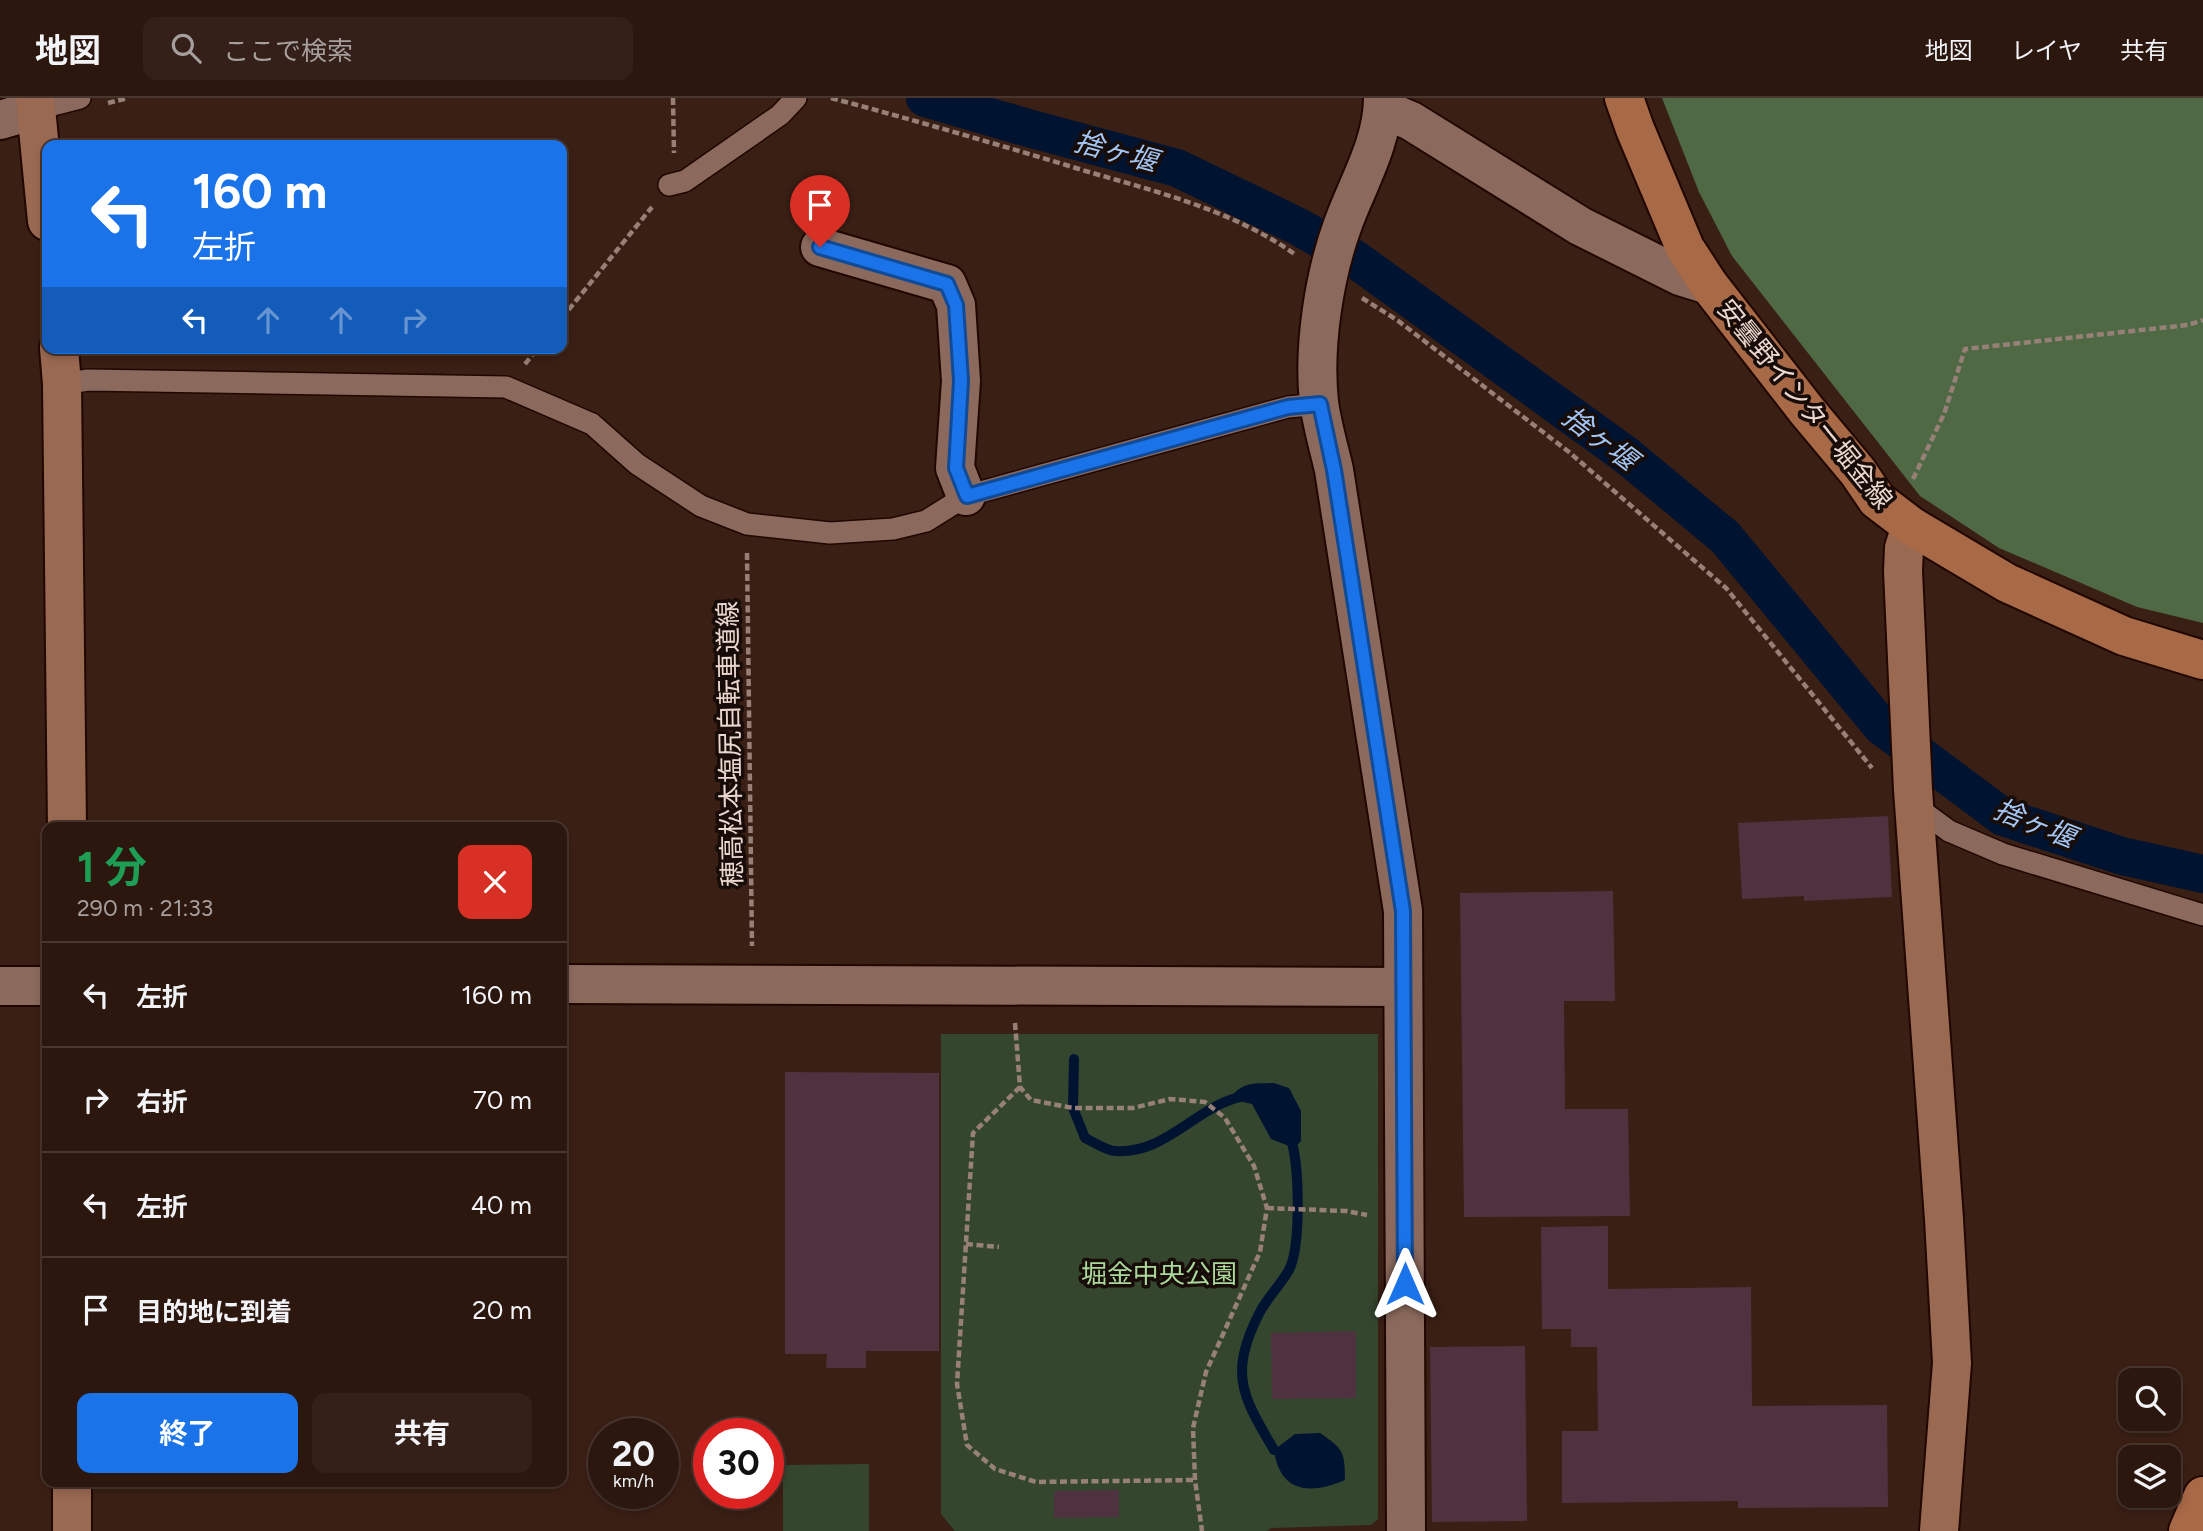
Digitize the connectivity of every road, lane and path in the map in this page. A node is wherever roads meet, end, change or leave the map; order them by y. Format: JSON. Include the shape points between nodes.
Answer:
{"nodes":[{"id":1,"x":80,"y":98,"type":"edge"},
{"id":2,"x":673,"y":98,"type":"edge"},
{"id":3,"x":796,"y":98,"type":"edge"},
{"id":4,"x":831,"y":98,"type":"edge"},
{"id":5,"x":1624,"y":98,"type":"edge"},
{"id":6,"x":36,"y":104,"type":"edge"},
{"id":7,"x":1383,"y":104,"type":"edge"},
{"id":8,"x":0,"y":120,"type":"edge"},
{"id":9,"x":42,"y":168,"type":"edge"},
{"id":10,"x":669,"y":185,"type":"junction"},
{"id":11,"x":820,"y":247,"type":"dead end"},
{"id":12,"x":1318,"y":263,"type":"junction"},
{"id":13,"x":1709,"y":285,"type":"junction"},
{"id":14,"x":1359,"y":297,"type":"dead end"},
{"id":15,"x":567,"y":312,"type":"edge"},
{"id":16,"x":2203,"y":320,"type":"edge"},
{"id":17,"x":61,"y":366,"type":"edge"},
{"id":18,"x":1320,"y":404,"type":"junction"},
{"id":19,"x":1909,"y":486,"type":"dead end"},
{"id":20,"x":967,"y":496,"type":"junction"},
{"id":21,"x":747,"y":524,"type":"junction"},
{"id":22,"x":1911,"y":526,"type":"junction"},
{"id":23,"x":2203,"y":660,"type":"edge"},
{"id":24,"x":1873,"y":769,"type":"dead end"},
{"id":25,"x":1914,"y":798,"type":"junction"},
{"id":26,"x":67,"y":822,"type":"edge"},
{"id":27,"x":2203,"y":915,"type":"edge"},
{"id":28,"x":752,"y":950,"type":"dead end"},
{"id":29,"x":567,"y":984,"type":"edge"},
{"id":30,"x":0,"y":986,"type":"edge"},
{"id":31,"x":42,"y":986,"type":"edge"},
{"id":32,"x":1404,"y":988,"type":"junction"},
{"id":33,"x":1015,"y":1017,"type":"dead end"},
{"id":34,"x":1020,"y":1087,"type":"junction"},
{"id":35,"x":1267,"y":1208,"type":"junction"},
{"id":36,"x":1372,"y":1217,"type":"dead end"},
{"id":37,"x":966,"y":1244,"type":"junction"},
{"id":38,"x":999,"y":1247,"type":"dead end"},
{"id":39,"x":1195,"y":1480,"type":"junction"},
{"id":40,"x":72,"y":1487,"type":"edge"},
{"id":41,"x":2203,"y":1496,"type":"edge"},
{"id":42,"x":72,"y":1531,"type":"edge"},
{"id":43,"x":1202,"y":1531,"type":"edge"},
{"id":44,"x":1406,"y":1531,"type":"edge"},
{"id":45,"x":1939,"y":1531,"type":"edge"},
{"id":46,"x":2188,"y":1531,"type":"edge"}],
"edges":[{"from":1,"to":6,"type":"lane"},
{"from":2,"to":10,"type":"path","via":[[675,171]]},
{"from":3,"to":10,"type":"lane","via":[[780,115],[685,181]]},
{"from":4,"to":12,"type":"path","via":[[1210,208]]},
{"from":5,"to":13,"type":"main road","name":"安曇野インター堀金線","via":[[1685,248]]},
{"from":6,"to":8,"type":"street"},
{"from":6,"to":9,"type":"street"},
{"from":7,"to":12,"type":"street","via":[[1380,131],[1342,227]]},
{"from":7,"to":13,"type":"street","via":[[1580,226],[1680,276]]},
{"from":10,"to":15,"type":"path"},
{"from":11,"to":20,"type":"street","via":[[947,284],[956,305],[961,381],[956,468]]},
{"from":12,"to":18,"type":"street"},
{"from":13,"to":22,"type":"main road","name":"安曇野インター堀金線","via":[[1877,500]]},
{"from":14,"to":24,"type":"path","via":[[1397,320],[1569,452],[1726,588]]},
{"from":16,"to":19,"type":"path","via":[[1965,349],[1944,414]]},
{"from":17,"to":21,"type":"lane","via":[[88,380],[506,387],[592,424],[636,464],[701,506]]},
{"from":17,"to":26,"type":"street"},
{"from":18,"to":20,"type":"lane","via":[[1288,407]]},
{"from":18,"to":32,"type":"street","via":[[1403,911]]},
{"from":20,"to":21,"type":"lane","via":[[926,521],[893,529],[830,533]]},
{"from":21,"to":28,"type":"path","name":"穂高松本塩尻自転車道線"},
{"from":22,"to":23,"type":"main road","name":"安曇野インター堀金線","via":[[2007,583],[2124,636]]},
{"from":22,"to":25,"type":"street","via":[[1903,571]]},
{"from":25,"to":27,"type":"lane","via":[[1949,831],[2003,854]]},
{"from":25,"to":45,"type":"street","via":[[1952,1363]]},
{"from":29,"to":32,"type":"street"},
{"from":30,"to":31,"type":"street"},
{"from":32,"to":44,"type":"street"},
{"from":33,"to":34,"type":"path"},
{"from":34,"to":35,"type":"path","via":[[1031,1100],[1073,1108],[1133,1108],[1170,1099],[1205,1102],[1225,1118],[1254,1167]]},
{"from":34,"to":37,"type":"path","via":[[973,1133]]},
{"from":35,"to":36,"type":"path","via":[[1346,1211]]},
{"from":35,"to":39,"type":"path","via":[[1260,1252],[1206,1372],[1193,1428]]},
{"from":37,"to":38,"type":"path"},
{"from":37,"to":39,"type":"path","via":[[957,1384],[967,1445],[995,1469],[1036,1482]]},
{"from":39,"to":43,"type":"path"},
{"from":40,"to":42,"type":"street"},
{"from":41,"to":46,"type":"main road"}]}
